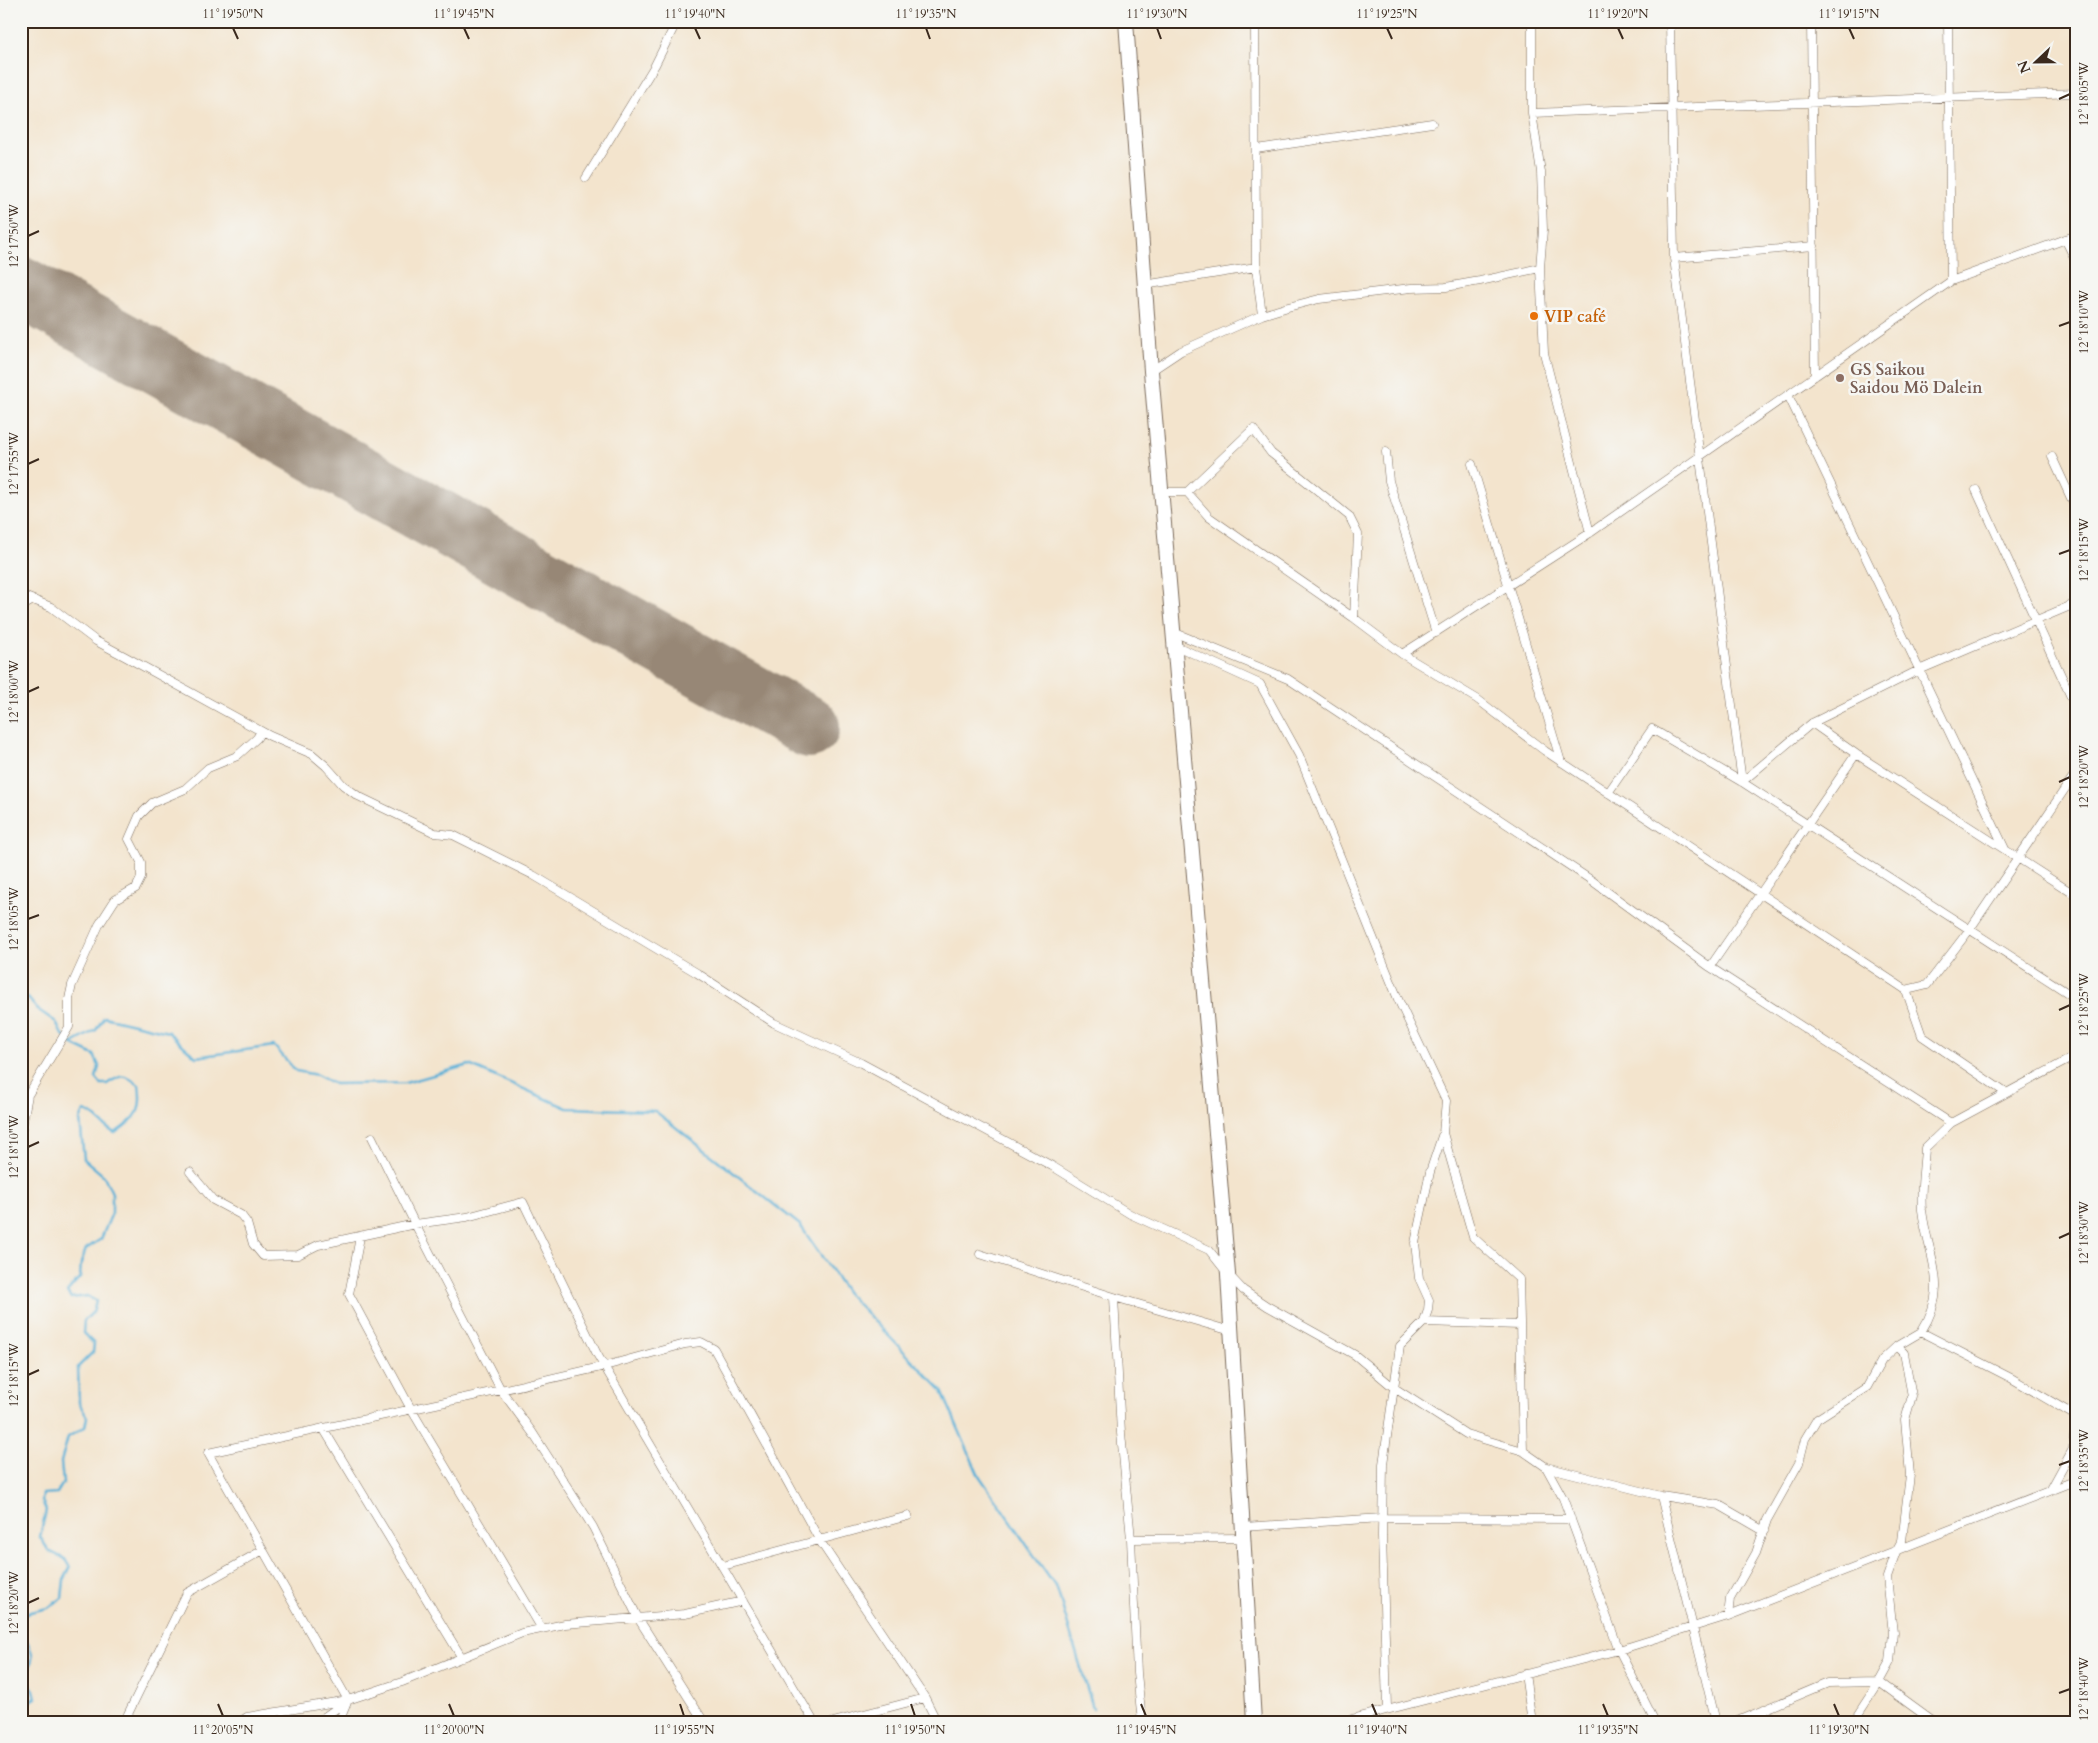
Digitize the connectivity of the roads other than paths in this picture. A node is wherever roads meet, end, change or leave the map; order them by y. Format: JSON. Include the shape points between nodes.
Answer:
{"nodes":[{"id":1,"x":678,"y":21,"type":"edge"},
{"id":2,"x":1126,"y":21,"type":"edge"},
{"id":3,"x":1255,"y":21,"type":"edge"},
{"id":4,"x":1532,"y":21,"type":"edge"},
{"id":5,"x":1670,"y":21,"type":"edge"},
{"id":6,"x":1811,"y":21,"type":"edge"},
{"id":7,"x":1948,"y":21,"type":"edge"},
{"id":8,"x":2077,"y":93,"type":"edge"},
{"id":9,"x":1949,"y":98,"type":"junction"},
{"id":10,"x":1812,"y":103,"type":"junction"},
{"id":11,"x":1670,"y":108,"type":"junction"},
{"id":12,"x":1532,"y":113,"type":"junction"},
{"id":13,"x":1432,"y":123,"type":"dead end"},
{"id":14,"x":1256,"y":150,"type":"junction"},
{"id":15,"x":586,"y":178,"type":"dead end"},
{"id":16,"x":2077,"y":235,"type":"edge"},
{"id":17,"x":2066,"y":239,"type":"junction"},
{"id":18,"x":1814,"y":246,"type":"junction"},
{"id":19,"x":1674,"y":258,"type":"junction"},
{"id":20,"x":2077,"y":263,"type":"edge"},
{"id":21,"x":1256,"y":267,"type":"junction"},
{"id":22,"x":1540,"y":268,"type":"junction"},
{"id":23,"x":1951,"y":282,"type":"junction"},
{"id":24,"x":1144,"y":285,"type":"junction"},
{"id":25,"x":1262,"y":315,"type":"junction"},
{"id":26,"x":1151,"y":371,"type":"junction"},
{"id":27,"x":1815,"y":376,"type":"junction"},
{"id":28,"x":1788,"y":395,"type":"junction"},
{"id":29,"x":1386,"y":452,"type":"dead end"},
{"id":30,"x":1699,"y":457,"type":"junction"},
{"id":31,"x":2052,"y":457,"type":"dead end"},
{"id":32,"x":1472,"y":464,"type":"dead end"},
{"id":33,"x":1976,"y":490,"type":"dead end"},
{"id":34,"x":1162,"y":492,"type":"junction"},
{"id":35,"x":1187,"y":492,"type":"junction"},
{"id":36,"x":2077,"y":511,"type":"edge"},
{"id":37,"x":1590,"y":533,"type":"junction"},
{"id":38,"x":1508,"y":586,"type":"junction"},
{"id":39,"x":21,"y":595,"type":"edge"},
{"id":40,"x":33,"y":600,"type":"junction"},
{"id":41,"x":2077,"y":603,"type":"edge"},
{"id":42,"x":21,"y":607,"type":"edge"},
{"id":43,"x":1354,"y":618,"type":"junction"},
{"id":44,"x":2035,"y":621,"type":"junction"},
{"id":45,"x":1436,"y":633,"type":"junction"},
{"id":46,"x":1174,"y":638,"type":"junction"},
{"id":47,"x":1402,"y":654,"type":"junction"},
{"id":48,"x":1919,"y":670,"type":"junction"},
{"id":49,"x":2077,"y":710,"type":"edge"},
{"id":50,"x":1812,"y":723,"type":"junction"},
{"id":51,"x":261,"y":731,"type":"junction"},
{"id":52,"x":1856,"y":754,"type":"junction"},
{"id":53,"x":1561,"y":762,"type":"junction"},
{"id":54,"x":2077,"y":771,"type":"edge"},
{"id":55,"x":1742,"y":782,"type":"junction"},
{"id":56,"x":1608,"y":793,"type":"junction"},
{"id":57,"x":1808,"y":825,"type":"junction"},
{"id":58,"x":2005,"y":849,"type":"junction"},
{"id":59,"x":2018,"y":859,"type":"junction"},
{"id":60,"x":1761,"y":895,"type":"junction"},
{"id":61,"x":2077,"y":896,"type":"edge"},
{"id":62,"x":1970,"y":930,"type":"junction"},
{"id":63,"x":1710,"y":967,"type":"junction"},
{"id":64,"x":1906,"y":990,"type":"junction"},
{"id":65,"x":2077,"y":999,"type":"edge"},
{"id":66,"x":2077,"y":1055,"type":"edge"},
{"id":67,"x":2006,"y":1093,"type":"junction"},
{"id":68,"x":1951,"y":1123,"type":"junction"},
{"id":69,"x":21,"y":1132,"type":"edge"},
{"id":70,"x":1443,"y":1133,"type":"junction"},
{"id":71,"x":372,"y":1137,"type":"dead end"},
{"id":72,"x":190,"y":1172,"type":"dead end"},
{"id":73,"x":415,"y":1224,"type":"junction"},
{"id":74,"x":360,"y":1237,"type":"junction"},
{"id":75,"x":980,"y":1254,"type":"dead end"},
{"id":76,"x":1228,"y":1274,"type":"junction"},
{"id":77,"x":1114,"y":1297,"type":"junction"},
{"id":78,"x":1424,"y":1322,"type":"junction"},
{"id":79,"x":1520,"y":1325,"type":"junction"},
{"id":80,"x":1231,"y":1331,"type":"junction"},
{"id":81,"x":1921,"y":1332,"type":"junction"},
{"id":82,"x":1897,"y":1346,"type":"junction"},
{"id":83,"x":605,"y":1366,"type":"junction"},
{"id":84,"x":1393,"y":1387,"type":"junction"},
{"id":85,"x":501,"y":1390,"type":"junction"},
{"id":86,"x":2077,"y":1406,"type":"edge"},
{"id":87,"x":411,"y":1409,"type":"junction"},
{"id":88,"x":2076,"y":1416,"type":"edge"},
{"id":89,"x":323,"y":1428,"type":"junction"},
{"id":90,"x":1523,"y":1451,"type":"junction"},
{"id":91,"x":1546,"y":1467,"type":"junction"},
{"id":92,"x":2077,"y":1480,"type":"edge"},
{"id":93,"x":2051,"y":1489,"type":"junction"},
{"id":94,"x":1661,"y":1496,"type":"junction"},
{"id":95,"x":908,"y":1516,"type":"dead end"},
{"id":96,"x":1382,"y":1518,"type":"junction"},
{"id":97,"x":1571,"y":1519,"type":"junction"},
{"id":98,"x":1764,"y":1531,"type":"junction"},
{"id":99,"x":1243,"y":1533,"type":"junction"},
{"id":100,"x":1131,"y":1539,"type":"junction"},
{"id":101,"x":820,"y":1541,"type":"junction"},
{"id":102,"x":263,"y":1550,"type":"junction"},
{"id":103,"x":1896,"y":1552,"type":"junction"},
{"id":104,"x":723,"y":1566,"type":"junction"},
{"id":105,"x":743,"y":1601,"type":"junction"},
{"id":106,"x":1728,"y":1616,"type":"junction"},
{"id":107,"x":638,"y":1618,"type":"junction"},
{"id":108,"x":1693,"y":1627,"type":"junction"},
{"id":109,"x":542,"y":1629,"type":"junction"},
{"id":110,"x":1619,"y":1650,"type":"junction"},
{"id":111,"x":462,"y":1658,"type":"junction"},
{"id":112,"x":1525,"y":1674,"type":"junction"},
{"id":113,"x":1879,"y":1682,"type":"junction"},
{"id":114,"x":925,"y":1698,"type":"junction"},
{"id":115,"x":348,"y":1700,"type":"junction"},
{"id":116,"x":1387,"y":1708,"type":"junction"},
{"id":117,"x":1764,"y":1709,"type":"junction"},
{"id":118,"x":131,"y":1722,"type":"edge"},
{"id":119,"x":240,"y":1722,"type":"edge"},
{"id":120,"x":317,"y":1722,"type":"edge"},
{"id":121,"x":340,"y":1722,"type":"edge"},
{"id":122,"x":704,"y":1722,"type":"edge"},
{"id":123,"x":814,"y":1722,"type":"edge"},
{"id":124,"x":833,"y":1722,"type":"edge"},
{"id":125,"x":937,"y":1722,"type":"edge"},
{"id":126,"x":1142,"y":1722,"type":"edge"},
{"id":127,"x":1254,"y":1722,"type":"edge"},
{"id":128,"x":1340,"y":1722,"type":"edge"},
{"id":129,"x":1532,"y":1722,"type":"edge"},
{"id":130,"x":1655,"y":1722,"type":"edge"},
{"id":131,"x":1716,"y":1722,"type":"edge"},
{"id":132,"x":1735,"y":1722,"type":"edge"},
{"id":133,"x":1766,"y":1722,"type":"edge"},
{"id":134,"x":1853,"y":1722,"type":"edge"},
{"id":135,"x":1934,"y":1722,"type":"edge"}],
"edges":[{"from":1,"to":15,"type":"street"},
{"from":2,"to":24,"type":"highway"},
{"from":3,"to":14,"type":"street"},
{"from":4,"to":12,"type":"street"},
{"from":5,"to":11,"type":"street"},
{"from":6,"to":10,"type":"street"},
{"from":7,"to":9,"type":"street"},
{"from":8,"to":9,"type":"street"},
{"from":9,"to":10,"type":"street"},
{"from":9,"to":23,"type":"street"},
{"from":10,"to":11,"type":"street"},
{"from":10,"to":18,"type":"street"},
{"from":11,"to":12,"type":"street"},
{"from":11,"to":19,"type":"street"},
{"from":12,"to":22,"type":"street","via":[[1541,172]]},
{"from":13,"to":14,"type":"street"},
{"from":14,"to":21,"type":"street"},
{"from":16,"to":17,"type":"street"},
{"from":17,"to":20,"type":"street"},
{"from":17,"to":23,"type":"street"},
{"from":18,"to":19,"type":"street"},
{"from":18,"to":27,"type":"street"},
{"from":19,"to":30,"type":"street"},
{"from":21,"to":24,"type":"street"},
{"from":21,"to":25,"type":"street"},
{"from":22,"to":25,"type":"street","via":[[1446,287],[1319,299]]},
{"from":22,"to":37,"type":"street","via":[[1544,353]]},
{"from":23,"to":27,"type":"street"},
{"from":24,"to":26,"type":"highway"},
{"from":25,"to":26,"type":"street","via":[[1181,351]]},
{"from":26,"to":34,"type":"highway"},
{"from":27,"to":28,"type":"street"},
{"from":28,"to":30,"type":"street"},
{"from":28,"to":48,"type":"street"},
{"from":29,"to":45,"type":"street","via":[[1389,481]]},
{"from":30,"to":37,"type":"street"},
{"from":30,"to":55,"type":"street"},
{"from":31,"to":36,"type":"street"},
{"from":32,"to":38,"type":"street"},
{"from":33,"to":44,"type":"street"},
{"from":34,"to":35,"type":"street"},
{"from":34,"to":46,"type":"highway"},
{"from":35,"to":43,"type":"street","via":[[1210,517]]},
{"from":35,"to":43,"type":"street","via":[[1253,429],[1271,452],[1349,516],[1358,534]]},
{"from":37,"to":38,"type":"street"},
{"from":38,"to":45,"type":"street"},
{"from":38,"to":53,"type":"street"},
{"from":39,"to":40,"type":"street"},
{"from":40,"to":42,"type":"street"},
{"from":40,"to":51,"type":"street","via":[[51,607],[96,641]]},
{"from":41,"to":44,"type":"street"},
{"from":43,"to":47,"type":"street"},
{"from":44,"to":48,"type":"street"},
{"from":44,"to":49,"type":"street"},
{"from":45,"to":47,"type":"street"},
{"from":46,"to":63,"type":"street","via":[[1288,679],[1591,880]]},
{"from":46,"to":70,"type":"street","via":[[1260,684],[1294,747],[1398,999],[1446,1101]]},
{"from":46,"to":76,"type":"highway"},
{"from":47,"to":53,"type":"street","via":[[1477,699]]},
{"from":48,"to":50,"type":"street"},
{"from":48,"to":58,"type":"street"},
{"from":50,"to":52,"type":"street"},
{"from":50,"to":55,"type":"street"},
{"from":51,"to":69,"type":"street","via":[[237,756],[208,768],[185,789],[152,803],[139,816],[129,839],[141,862],[141,878],[136,888],[115,900],[100,925],[72,985],[69,1027],[28,1095]]},
{"from":51,"to":76,"type":"street","via":[[312,754],[342,785],[358,796],[436,833],[454,835],[533,875],[774,1024],[861,1063],[1052,1166],[1130,1214],[1209,1250]]},
{"from":52,"to":57,"type":"street"},
{"from":52,"to":58,"type":"street"},
{"from":53,"to":56,"type":"street"},
{"from":54,"to":59,"type":"street"},
{"from":55,"to":56,"type":"street","via":[[1652,729]]},
{"from":55,"to":57,"type":"street"},
{"from":56,"to":60,"type":"street"},
{"from":57,"to":60,"type":"street"},
{"from":57,"to":62,"type":"street"},
{"from":58,"to":59,"type":"street"},
{"from":59,"to":61,"type":"street"},
{"from":59,"to":62,"type":"street"},
{"from":60,"to":63,"type":"street"},
{"from":60,"to":64,"type":"street"},
{"from":62,"to":64,"type":"street","via":[[1927,985]]},
{"from":62,"to":65,"type":"street"},
{"from":63,"to":68,"type":"street"},
{"from":64,"to":67,"type":"street","via":[[1922,1036]]},
{"from":66,"to":67,"type":"street"},
{"from":67,"to":68,"type":"street"},
{"from":68,"to":81,"type":"street","via":[[1926,1148],[1922,1208],[1937,1285],[1936,1302]]},
{"from":70,"to":78,"type":"street","via":[[1430,1172],[1415,1243],[1419,1278],[1429,1300]]},
{"from":70,"to":79,"type":"street","via":[[1473,1237],[1519,1278]]},
{"from":71,"to":73,"type":"street"},
{"from":72,"to":74,"type":"street","via":[[213,1200],[241,1215],[248,1223],[253,1244],[263,1256],[298,1255],[318,1246]]},
{"from":73,"to":74,"type":"street"},
{"from":73,"to":83,"type":"street","via":[[467,1217],[522,1202]]},
{"from":73,"to":85,"type":"street"},
{"from":74,"to":87,"type":"street","via":[[349,1294]]},
{"from":75,"to":77,"type":"street"},
{"from":76,"to":80,"type":"highway"},
{"from":76,"to":84,"type":"street","via":[[1243,1290],[1267,1306],[1355,1355]]},
{"from":77,"to":80,"type":"street"},
{"from":77,"to":100,"type":"street","via":[[1121,1433]]},
{"from":78,"to":79,"type":"street"},
{"from":78,"to":84,"type":"street","via":[[1400,1346]]},
{"from":79,"to":90,"type":"street"},
{"from":80,"to":99,"type":"highway"},
{"from":81,"to":82,"type":"street"},
{"from":81,"to":88,"type":"street"},
{"from":82,"to":98,"type":"street","via":[[1882,1360],[1867,1387],[1817,1418]]},
{"from":82,"to":103,"type":"street","via":[[1904,1353],[1912,1396],[1905,1420],[1910,1475],[1902,1541]]},
{"from":83,"to":85,"type":"street"},
{"from":83,"to":101,"type":"street","via":[[685,1344],[701,1342],[714,1349]]},
{"from":83,"to":104,"type":"street"},
{"from":84,"to":90,"type":"street","via":[[1466,1434]]},
{"from":84,"to":96,"type":"street","via":[[1383,1464]]},
{"from":85,"to":87,"type":"street"},
{"from":85,"to":107,"type":"street","via":[[593,1527]]},
{"from":86,"to":88,"type":"street"},
{"from":87,"to":89,"type":"street"},
{"from":87,"to":109,"type":"street"},
{"from":88,"to":93,"type":"street","via":[[2073,1449]]},
{"from":89,"to":102,"type":"street","via":[[208,1453]]},
{"from":89,"to":111,"type":"street"},
{"from":90,"to":91,"type":"street"},
{"from":91,"to":94,"type":"street"},
{"from":91,"to":97,"type":"street"},
{"from":92,"to":93,"type":"street"},
{"from":93,"to":103,"type":"street"},
{"from":94,"to":98,"type":"street","via":[[1719,1505]]},
{"from":94,"to":108,"type":"street"},
{"from":95,"to":101,"type":"street"},
{"from":96,"to":97,"type":"street"},
{"from":96,"to":99,"type":"street"},
{"from":96,"to":116,"type":"street"},
{"from":97,"to":110,"type":"street"},
{"from":98,"to":106,"type":"street","via":[[1756,1553],[1730,1599]]},
{"from":99,"to":100,"type":"street"},
{"from":99,"to":127,"type":"highway"},
{"from":100,"to":126,"type":"street"},
{"from":101,"to":104,"type":"street"},
{"from":101,"to":114,"type":"street"},
{"from":102,"to":115,"type":"street"},
{"from":102,"to":118,"type":"street","via":[[187,1593],[128,1714]]},
{"from":103,"to":106,"type":"street"},
{"from":103,"to":113,"type":"street","via":[[1887,1577],[1892,1633],[1890,1662]]},
{"from":104,"to":105,"type":"street"},
{"from":105,"to":107,"type":"street","via":[[685,1614]]},
{"from":105,"to":123,"type":"street"},
{"from":106,"to":108,"type":"street"},
{"from":107,"to":109,"type":"street"},
{"from":107,"to":122,"type":"street"},
{"from":108,"to":110,"type":"street"},
{"from":108,"to":131,"type":"street"},
{"from":109,"to":111,"type":"street","via":[[522,1633]]},
{"from":110,"to":112,"type":"street"},
{"from":110,"to":130,"type":"street"},
{"from":111,"to":115,"type":"street"},
{"from":112,"to":116,"type":"street"},
{"from":112,"to":129,"type":"street"},
{"from":113,"to":117,"type":"street","via":[[1828,1683]]},
{"from":113,"to":134,"type":"street"},
{"from":113,"to":135,"type":"street"},
{"from":114,"to":124,"type":"street"},
{"from":114,"to":125,"type":"street"},
{"from":115,"to":119,"type":"street","via":[[247,1716]]},
{"from":115,"to":120,"type":"street"},
{"from":115,"to":121,"type":"street"},
{"from":116,"to":128,"type":"street"},
{"from":117,"to":132,"type":"street"},
{"from":117,"to":133,"type":"street"}]}
